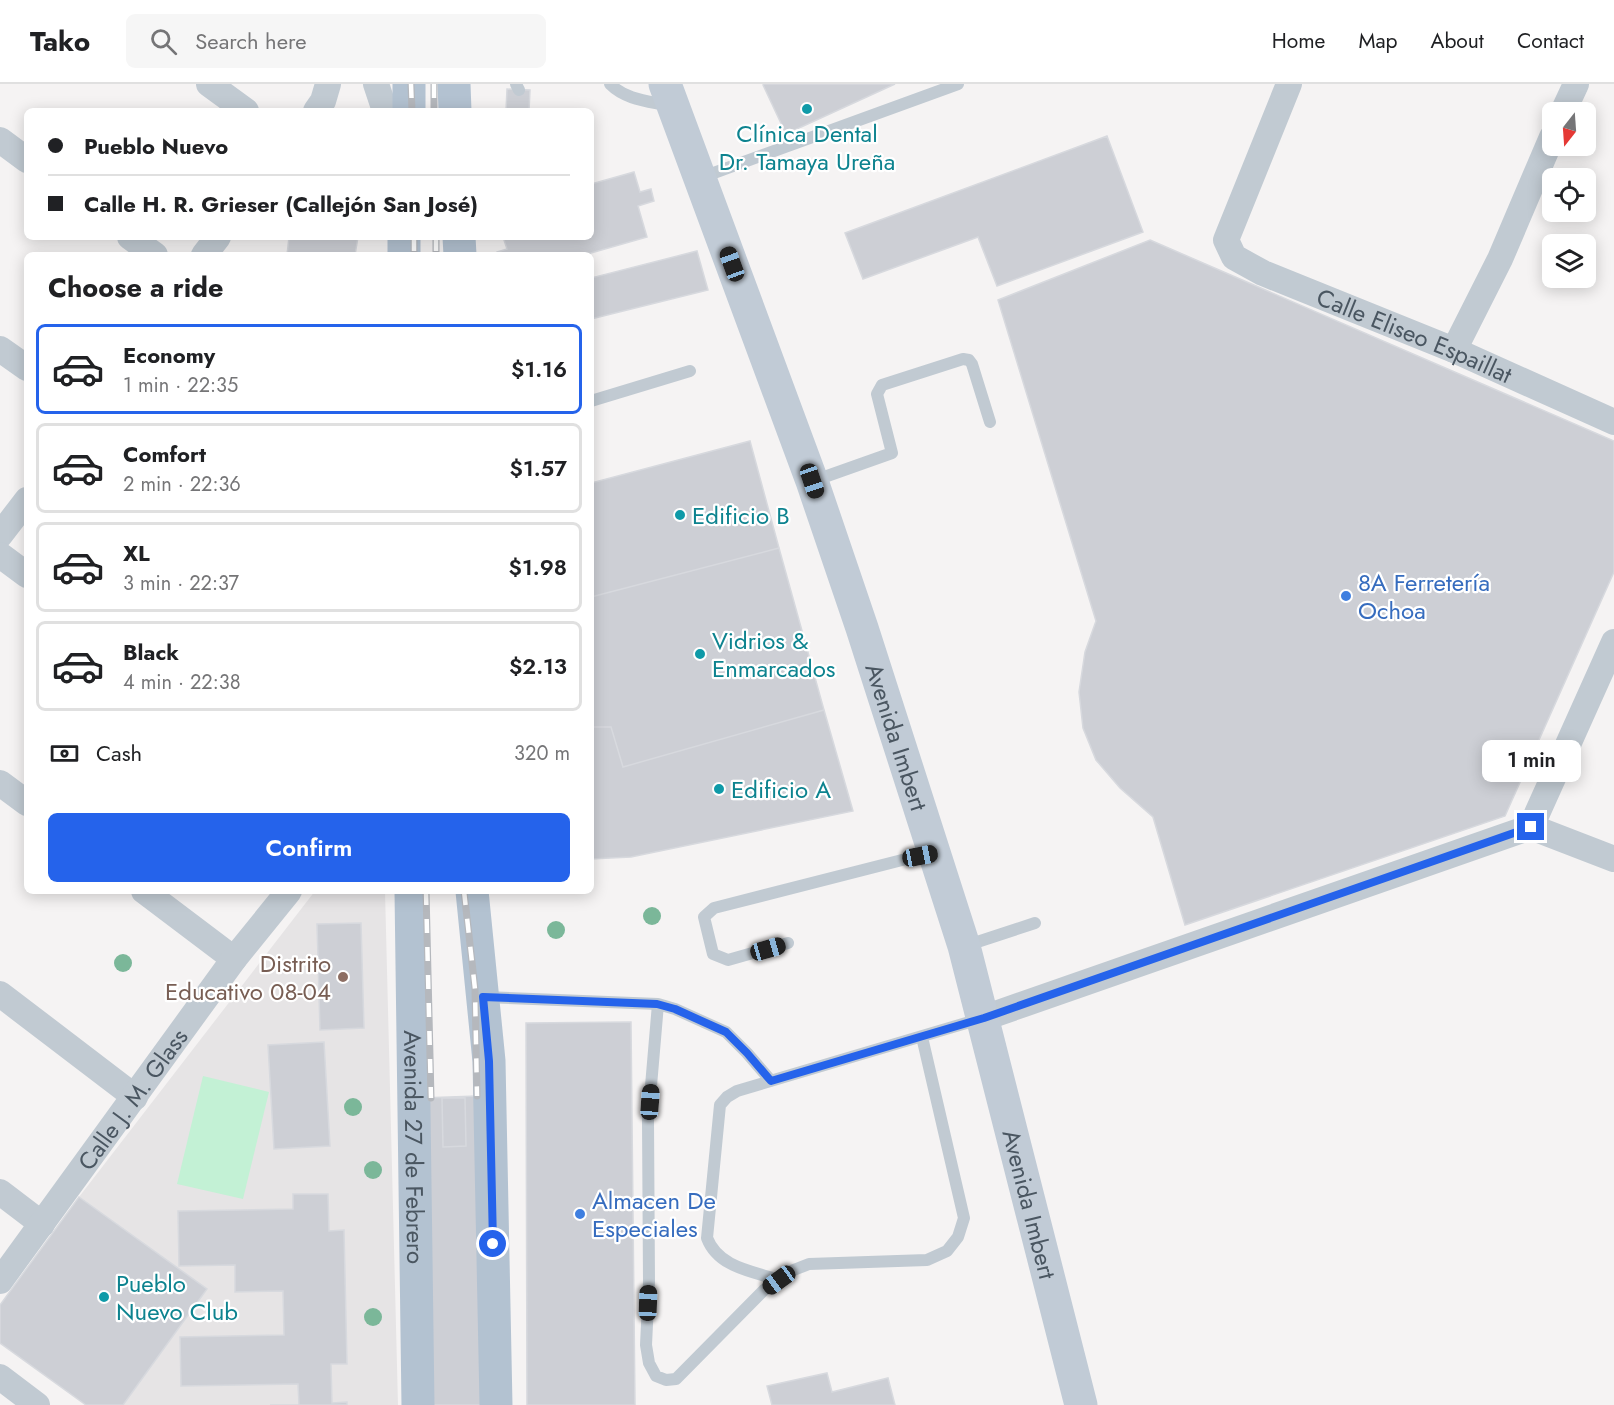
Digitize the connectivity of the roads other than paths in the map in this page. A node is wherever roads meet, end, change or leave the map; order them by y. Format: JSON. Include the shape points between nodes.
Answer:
{"nodes":[{"id":1,"x":209,"y":84,"type":"edge"},
{"id":2,"x":328,"y":84,"type":"edge"},
{"id":3,"x":376,"y":84,"type":"edge"},
{"id":4,"x":409,"y":84,"type":"edge"},
{"id":5,"x":454,"y":84,"type":"edge"},
{"id":6,"x":610,"y":84,"type":"edge"},
{"id":7,"x":958,"y":84,"type":"edge"},
{"id":8,"x":1289,"y":84,"type":"edge"},
{"id":9,"x":1576,"y":84,"type":"edge"},
{"id":10,"x":669,"y":95,"type":"edge"},
{"id":11,"x":1568,"y":102,"type":"edge"},
{"id":12,"x":242,"y":108,"type":"edge"},
{"id":13,"x":318,"y":108,"type":"edge"},
{"id":14,"x":384,"y":108,"type":"edge"},
{"id":15,"x":409,"y":108,"type":"edge"},
{"id":16,"x":455,"y":108,"type":"edge"},
{"id":17,"x":0,"y":140,"type":"edge"},
{"id":18,"x":1544,"y":156,"type":"edge"},
{"id":19,"x":24,"y":158,"type":"edge"},
{"id":20,"x":700,"y":178,"type":"junction"},
{"id":21,"x":134,"y":240,"type":"edge"},
{"id":22,"x":216,"y":240,"type":"edge"},
{"id":23,"x":151,"y":252,"type":"edge"},
{"id":24,"x":206,"y":252,"type":"edge"},
{"id":25,"x":0,"y":348,"type":"edge"},
{"id":26,"x":1454,"y":350,"type":"junction"},
{"id":27,"x":24,"y":367,"type":"edge"},
{"id":28,"x":690,"y":371,"type":"dead end"},
{"id":29,"x":594,"y":400,"type":"edge"},
{"id":30,"x":990,"y":422,"type":"dead end"},
{"id":31,"x":1614,"y":422,"type":"edge"},
{"id":32,"x":812,"y":481,"type":"junction"},
{"id":33,"x":24,"y":504,"type":"edge"},
{"id":34,"x":0,"y":535,"type":"edge"},
{"id":35,"x":0,"y":555,"type":"edge"},
{"id":36,"x":24,"y":573,"type":"edge"},
{"id":37,"x":1614,"y":642,"type":"edge"},
{"id":38,"x":0,"y":783,"type":"edge"},
{"id":39,"x":24,"y":801,"type":"edge"},
{"id":40,"x":1531,"y":827,"type":"junction"},
{"id":41,"x":935,"y":854,"type":"junction"},
{"id":42,"x":1614,"y":858,"type":"edge"},
{"id":43,"x":148,"y":894,"type":"edge"},
{"id":44,"x":287,"y":894,"type":"edge"},
{"id":45,"x":411,"y":894,"type":"edge"},
{"id":46,"x":472,"y":894,"type":"edge"},
{"id":47,"x":1035,"y":923,"type":"dead end"},
{"id":48,"x":788,"y":943,"type":"dead end"},
{"id":49,"x":964,"y":946,"type":"junction"},
{"id":50,"x":234,"y":959,"type":"junction"},
{"id":51,"x":0,"y":994,"type":"edge"},
{"id":52,"x":483,"y":997,"type":"junction"},
{"id":53,"x":657,"y":1004,"type":"junction"},
{"id":54,"x":984,"y":1018,"type":"junction"},
{"id":55,"x":922,"y":1037,"type":"junction"},
{"id":56,"x":771,"y":1081,"type":"junction"},
{"id":57,"x":135,"y":1097,"type":"junction"},
{"id":58,"x":0,"y":1192,"type":"edge"},
{"id":59,"x":42,"y":1224,"type":"junction"},
{"id":60,"x":779,"y":1280,"type":"junction"},
{"id":61,"x":0,"y":1281,"type":"edge"},
{"id":62,"x":0,"y":1377,"type":"edge"},
{"id":63,"x":37,"y":1405,"type":"edge"},
{"id":64,"x":418,"y":1405,"type":"edge"},
{"id":65,"x":496,"y":1405,"type":"edge"},
{"id":66,"x":1081,"y":1405,"type":"edge"}],
"edges":[{"from":1,"to":12,"type":"street"},
{"from":2,"to":13,"type":"street"},
{"from":3,"to":14,"type":"street"},
{"from":4,"to":15,"type":"main road"},
{"from":5,"to":16,"type":"main road"},
{"from":6,"to":10,"type":"lane","via":[[630,98]]},
{"from":7,"to":20,"type":"lane"},
{"from":8,"to":26,"type":"street","name":"Calle Eliseo Espaillat","via":[[1226,240],[1234,257],[1263,273]]},
{"from":9,"to":11,"type":"street"},
{"from":10,"to":20,"type":"main road","name":"Avenida Imbert"},
{"from":17,"to":19,"type":"street"},
{"from":18,"to":26,"type":"street","via":[[1500,259]]},
{"from":20,"to":32,"type":"main road","name":"Avenida Imbert"},
{"from":21,"to":23,"type":"street"},
{"from":22,"to":24,"type":"street"},
{"from":25,"to":27,"type":"street"},
{"from":26,"to":31,"type":"street","name":"Calle Eliseo Espaillat"},
{"from":28,"to":29,"type":"lane"},
{"from":30,"to":32,"type":"lane","via":[[969,360],[882,385],[877,394],[892,453]]},
{"from":32,"to":41,"type":"main road","name":"Avenida Imbert"},
{"from":33,"to":34,"type":"street"},
{"from":35,"to":36,"type":"street"},
{"from":37,"to":40,"type":"street"},
{"from":38,"to":39,"type":"street"},
{"from":40,"to":42,"type":"street"},
{"from":40,"to":54,"type":"street"},
{"from":41,"to":48,"type":"lane","via":[[714,908],[704,916],[713,954],[728,960]]},
{"from":41,"to":49,"type":"main road","name":"Avenida Imbert"},
{"from":43,"to":50,"type":"street"},
{"from":44,"to":50,"type":"street","name":"Calle J. M. Glass"},
{"from":45,"to":64,"type":"main road","name":"Avenida 27 de Febrero"},
{"from":46,"to":52,"type":"main road"},
{"from":47,"to":49,"type":"lane"},
{"from":49,"to":54,"type":"main road","name":"Avenida Imbert"},
{"from":50,"to":57,"type":"street","name":"Calle J. M. Glass"},
{"from":51,"to":57,"type":"street"},
{"from":52,"to":53,"type":"lane"},
{"from":52,"to":65,"type":"main road","via":[[489,1061]]},
{"from":53,"to":56,"type":"lane","via":[[726,1032]]},
{"from":53,"to":60,"type":"lane","via":[[648,1121],[646,1345],[656,1376],[676,1379],[764,1290]]},
{"from":54,"to":55,"type":"lane"},
{"from":54,"to":66,"type":"main road","name":"Avenida Imbert"},
{"from":55,"to":56,"type":"lane"},
{"from":55,"to":60,"type":"lane","via":[[964,1218],[958,1237],[947,1251],[927,1260],[809,1264]]},
{"from":56,"to":60,"type":"lane","via":[[737,1091],[720,1105],[707,1238],[712,1251],[728,1263]]},
{"from":57,"to":59,"type":"street","name":"Calle J. M. Glass"},
{"from":58,"to":59,"type":"street"},
{"from":59,"to":61,"type":"street","name":"Calle J. M. Glass"},
{"from":62,"to":63,"type":"street"}]}
